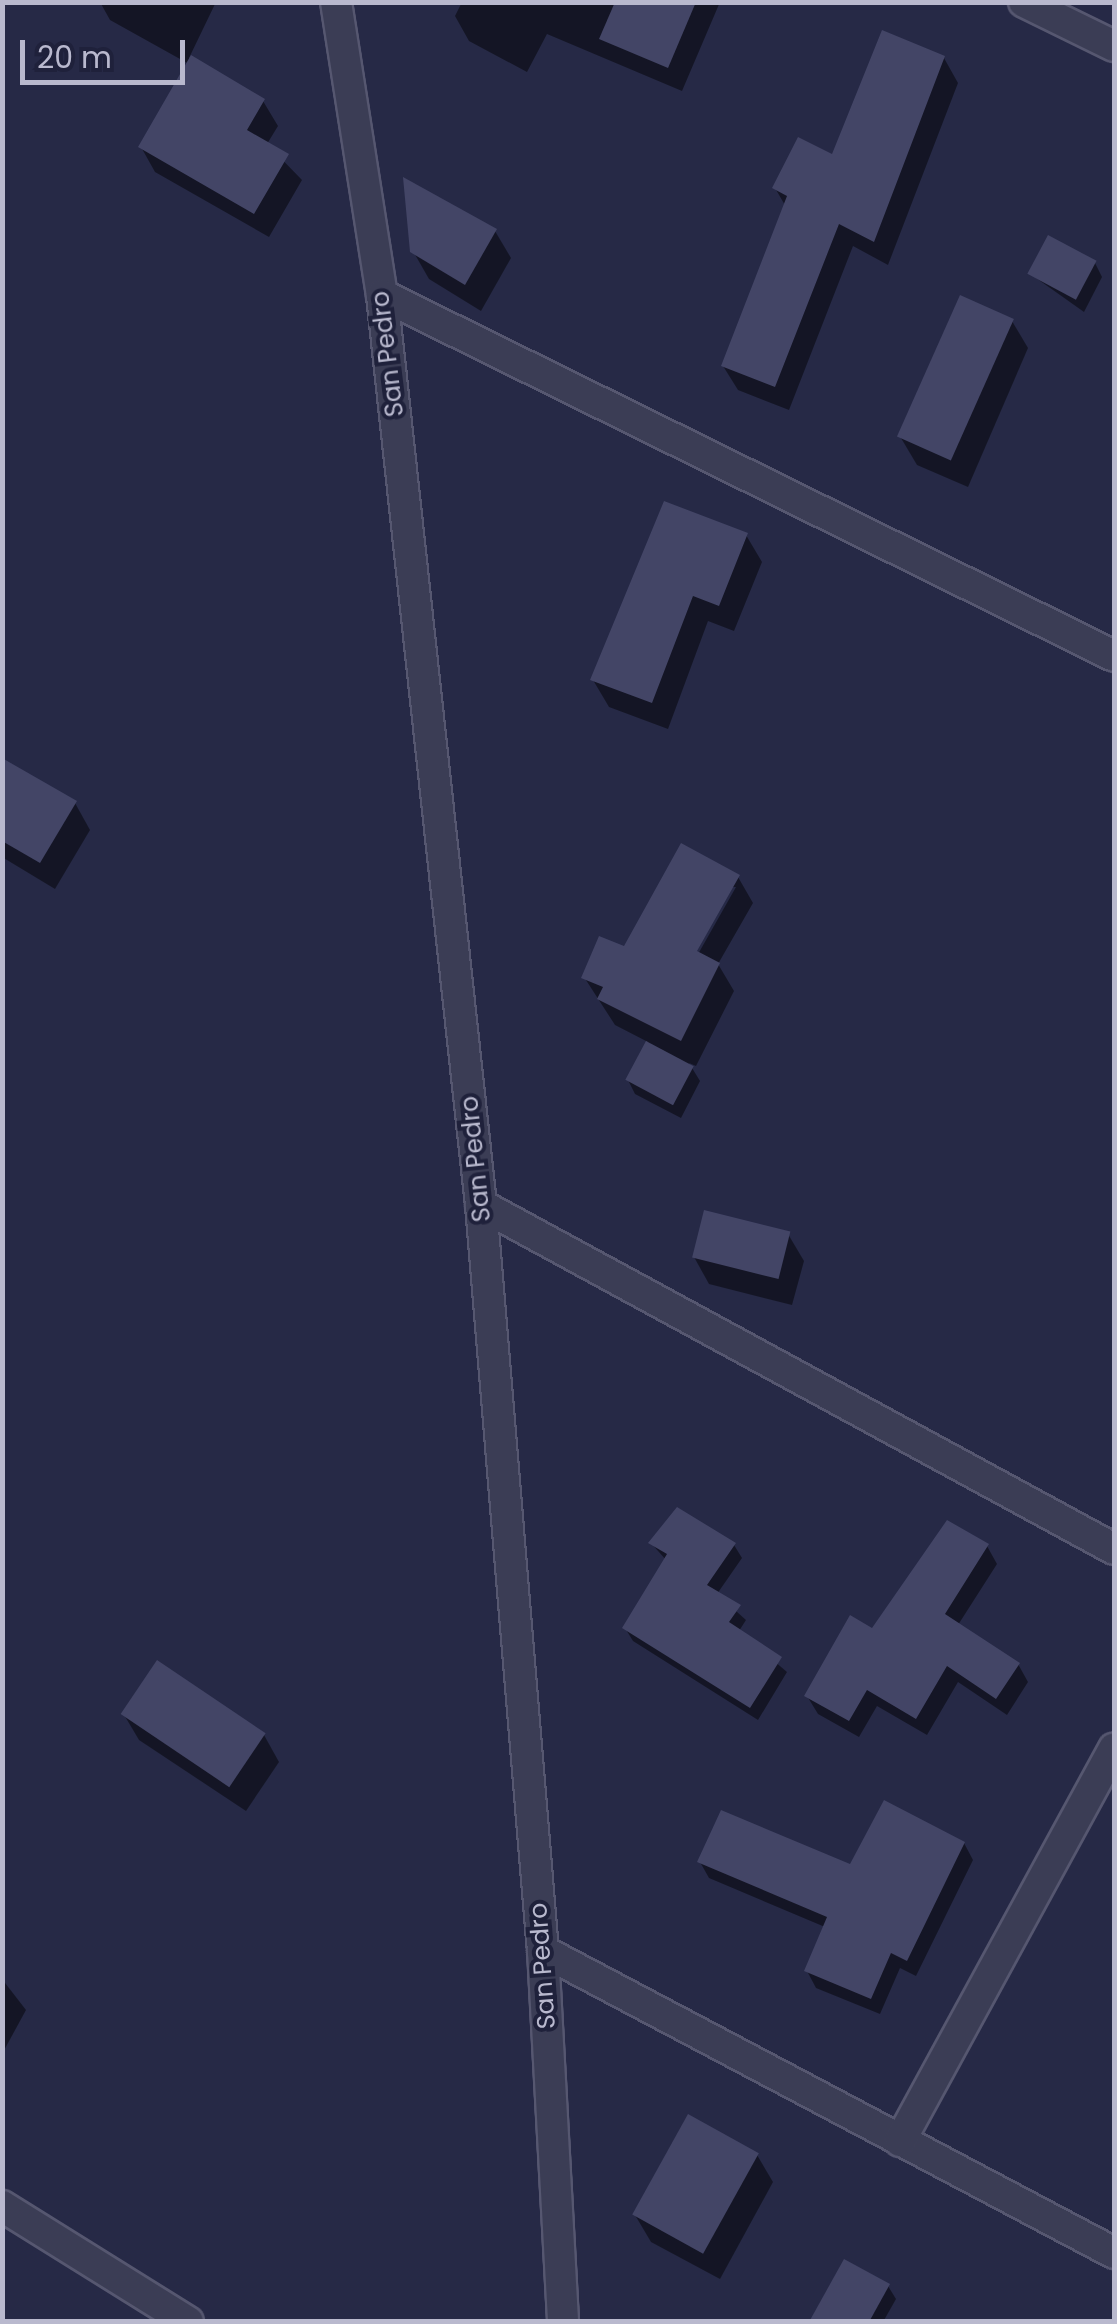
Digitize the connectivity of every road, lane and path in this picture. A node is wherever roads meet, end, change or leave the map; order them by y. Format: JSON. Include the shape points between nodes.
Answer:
{"nodes":[{"id":1,"x":336,"y":2,"type":"edge"},
{"id":2,"x":1024,"y":2,"type":"edge"},
{"id":3,"x":1114,"y":46,"type":"edge"},
{"id":4,"x":382,"y":294,"type":"junction"},
{"id":5,"x":1114,"y":656,"type":"edge"},
{"id":6,"x":481,"y":1205,"type":"junction"},
{"id":7,"x":1114,"y":1549,"type":"edge"},
{"id":8,"x":1114,"y":1748,"type":"edge"},
{"id":9,"x":543,"y":1952,"type":"junction"},
{"id":10,"x":900,"y":2140,"type":"junction"},
{"id":11,"x":2,"y":2206,"type":"edge"},
{"id":12,"x":1114,"y":2253,"type":"edge"},
{"id":13,"x":188,"y":2322,"type":"edge"},
{"id":14,"x":563,"y":2322,"type":"edge"}],
"edges":[{"from":1,"to":4,"type":"street","name":"San Pedro"},
{"from":2,"to":3,"type":"street"},
{"from":4,"to":5,"type":"street"},
{"from":4,"to":6,"type":"street","name":"San Pedro"},
{"from":6,"to":7,"type":"street"},
{"from":6,"to":9,"type":"street","name":"San Pedro"},
{"from":8,"to":10,"type":"street"},
{"from":9,"to":10,"type":"street"},
{"from":9,"to":14,"type":"street","name":"San Pedro"},
{"from":10,"to":12,"type":"street"},
{"from":11,"to":13,"type":"street"}]}
